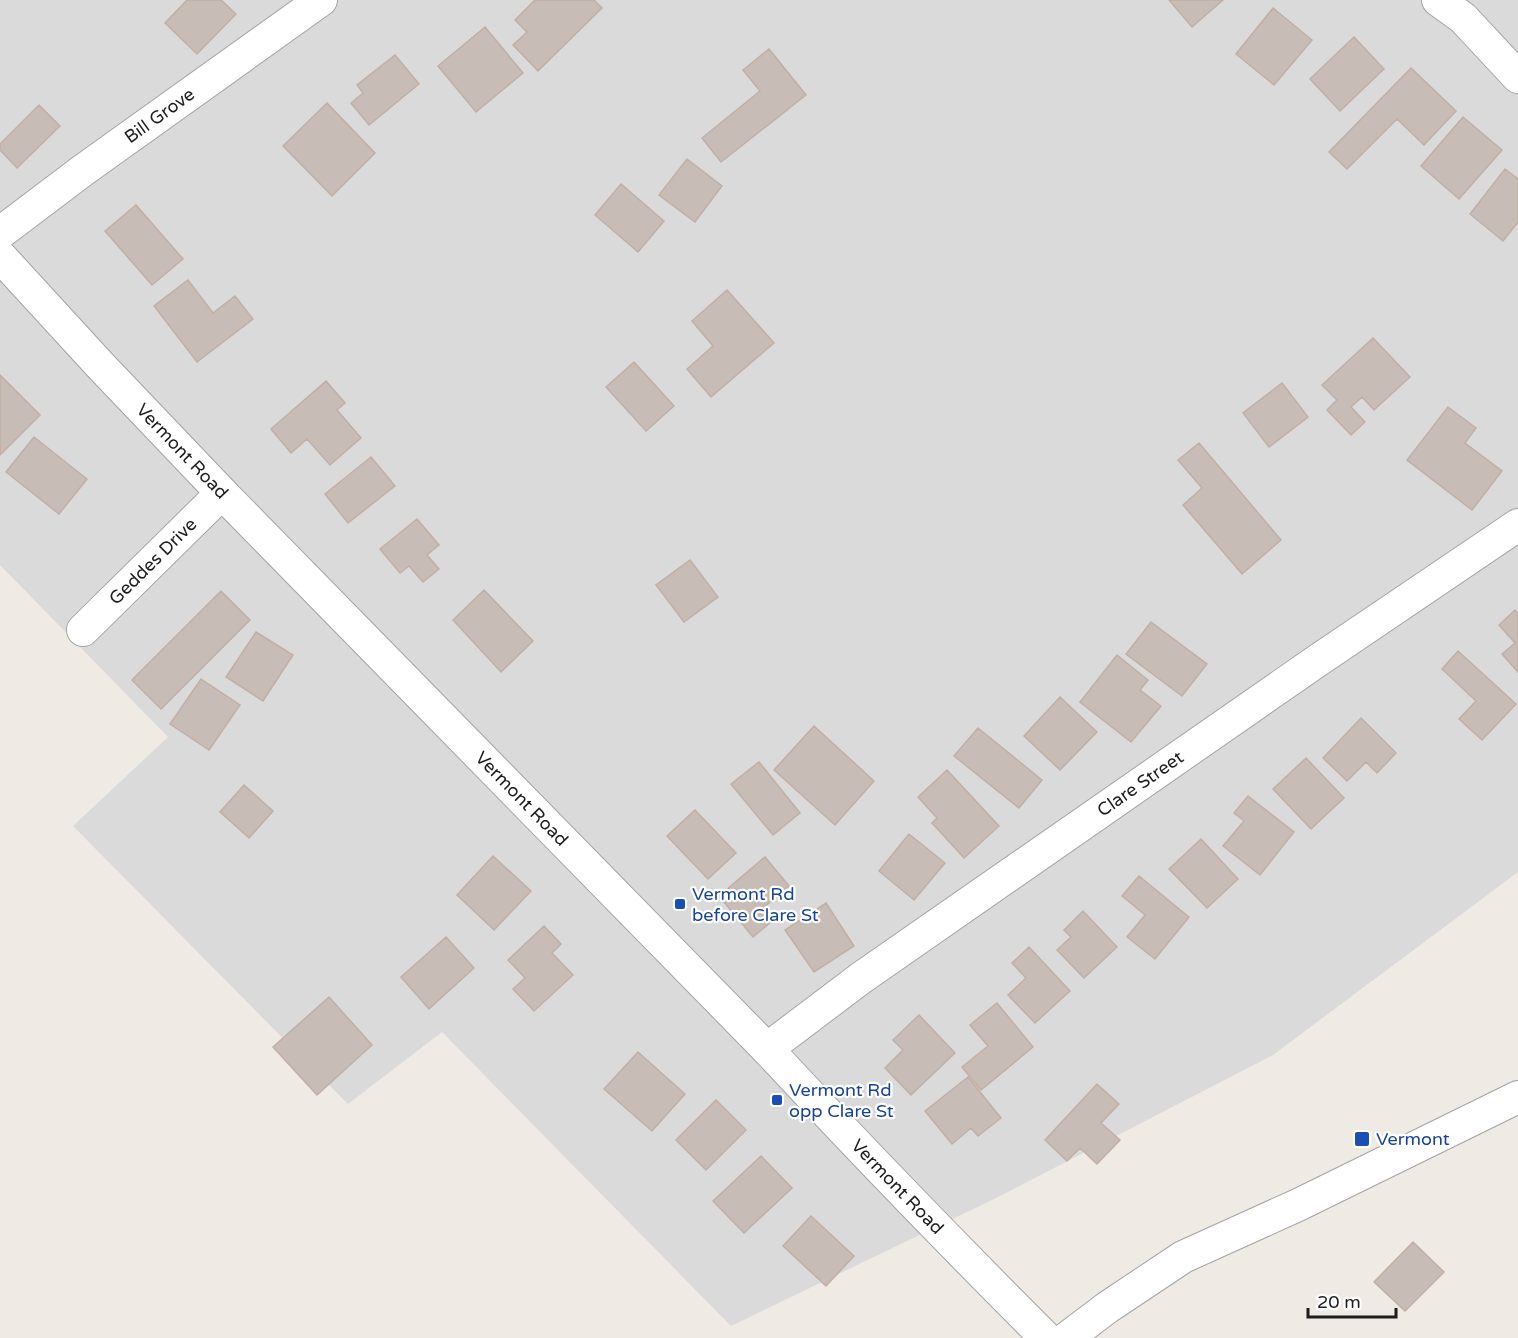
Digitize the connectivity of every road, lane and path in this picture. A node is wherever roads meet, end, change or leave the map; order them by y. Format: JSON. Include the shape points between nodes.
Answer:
{"nodes":[{"id":1,"x":321,"y":0,"type":"edge"},
{"id":2,"x":1438,"y":0,"type":"edge"},
{"id":3,"x":1518,"y":77,"type":"edge"},
{"id":4,"x":0,"y":233,"type":"edge"},
{"id":5,"x":0,"y":256,"type":"edge"},
{"id":6,"x":222,"y":492,"type":"junction"},
{"id":7,"x":1518,"y":525,"type":"edge"},
{"id":8,"x":82,"y":630,"type":"dead end"},
{"id":9,"x":767,"y":1049,"type":"junction"},
{"id":10,"x":1518,"y":1096,"type":"edge"},
{"id":11,"x":1046,"y":1338,"type":"edge"},
{"id":12,"x":1066,"y":1338,"type":"edge"}],
"edges":[{"from":1,"to":4,"type":"street","name":"Bill Grove"},
{"from":2,"to":3,"type":"street","via":[[1463,18]]},
{"from":5,"to":6,"type":"street","name":"Vermont Road"},
{"from":6,"to":8,"type":"street","name":"Geddes Drive"},
{"from":6,"to":9,"type":"street","name":"Vermont Road"},
{"from":7,"to":9,"type":"street","name":"Clare Street","via":[[861,978]]},
{"from":9,"to":11,"type":"street","name":"Vermont Road"},
{"from":10,"to":12,"type":"street","via":[[1183,1257]]}]}
